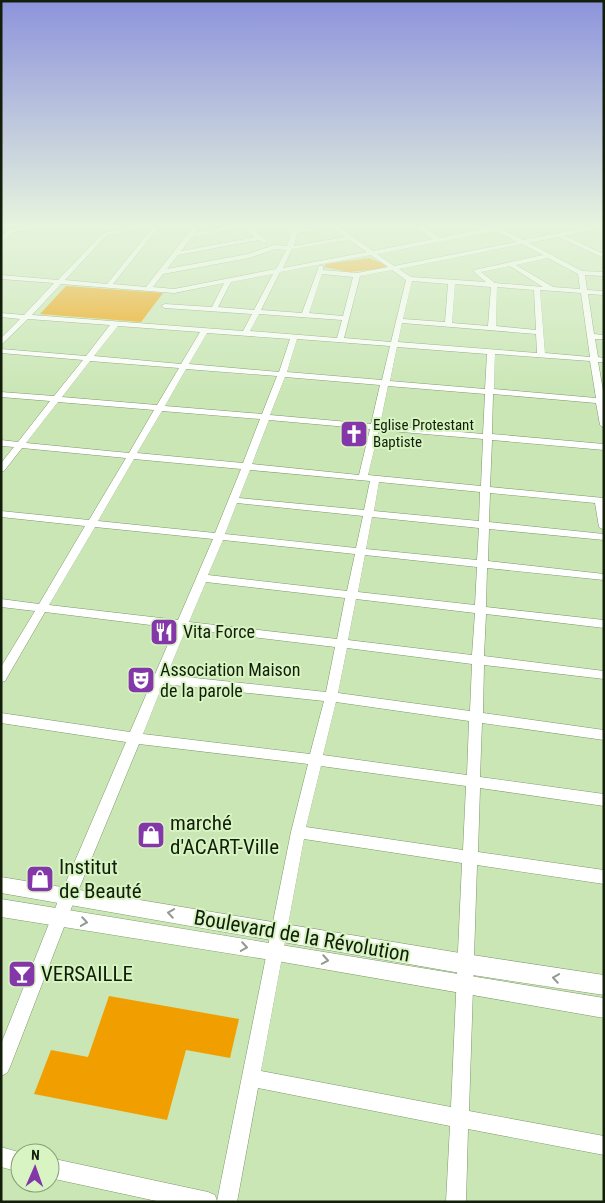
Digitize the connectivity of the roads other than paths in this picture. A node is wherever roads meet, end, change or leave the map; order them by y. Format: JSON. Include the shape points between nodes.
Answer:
{"nodes":[{"id":1,"x":60,"y":283,"type":"edge"},
{"id":2,"x":79,"y":283,"type":"edge"},
{"id":3,"x":152,"y":283,"type":"edge"},
{"id":4,"x":213,"y":283,"type":"edge"},
{"id":5,"x":227,"y":283,"type":"edge"},
{"id":6,"x":272,"y":283,"type":"edge"},
{"id":7,"x":316,"y":283,"type":"edge"},
{"id":8,"x":355,"y":283,"type":"edge"},
{"id":9,"x":409,"y":283,"type":"edge"},
{"id":10,"x":452,"y":283,"type":"edge"},
{"id":11,"x":464,"y":283,"type":"edge"},
{"id":12,"x":491,"y":283,"type":"edge"},
{"id":13,"x":541,"y":283,"type":"edge"},
{"id":14,"x":582,"y":283,"type":"edge"},
{"id":15,"x":108,"y":285,"type":"joint"},
{"id":16,"x":494,"y":286,"type":"junction"},
{"id":17,"x":148,"y":289,"type":"junction"},
{"id":18,"x":537,"y":289,"type":"junction"},
{"id":19,"x":552,"y":290,"type":"junction"},
{"id":20,"x":174,"y":291,"type":"junction"},
{"id":21,"x":583,"y":292,"type":"junction"},
{"id":22,"x":604,"y":293,"type":"edge"},
{"id":23,"x":214,"y":309,"type":"junction"},
{"id":24,"x":257,"y":312,"type":"junction"},
{"id":25,"x":1,"y":315,"type":"edge"},
{"id":26,"x":305,"y":315,"type":"junction"},
{"id":27,"x":159,"y":316,"type":"junction"},
{"id":28,"x":27,"y":317,"type":"junction"},
{"id":29,"x":346,"y":318,"type":"junction"},
{"id":30,"x":400,"y":321,"type":"junction"},
{"id":31,"x":116,"y":323,"type":"junction"},
{"id":32,"x":448,"y":325,"type":"junction"},
{"id":33,"x":492,"y":328,"type":"junction"},
{"id":34,"x":205,"y":330,"type":"junction"},
{"id":35,"x":539,"y":332,"type":"junction"},
{"id":36,"x":245,"y":334,"type":"junction"},
{"id":37,"x":590,"y":336,"type":"junction"},
{"id":38,"x":604,"y":337,"type":"edge"},
{"id":39,"x":294,"y":338,"type":"junction"},
{"id":40,"x":340,"y":341,"type":"junction"},
{"id":41,"x":1,"y":343,"type":"edge"},
{"id":42,"x":395,"y":344,"type":"junction"},
{"id":43,"x":1,"y":351,"type":"edge"},
{"id":44,"x":491,"y":351,"type":"junction"},
{"id":45,"x":540,"y":355,"type":"junction"},
{"id":46,"x":88,"y":358,"type":"junction"},
{"id":47,"x":594,"y":359,"type":"junction"},
{"id":48,"x":604,"y":360,"type":"edge"},
{"id":49,"x":184,"y":366,"type":"junction"},
{"id":50,"x":282,"y":374,"type":"junction"},
{"id":51,"x":385,"y":383,"type":"junction"},
{"id":52,"x":490,"y":391,"type":"junction"},
{"id":53,"x":1,"y":394,"type":"edge"},
{"id":54,"x":57,"y":398,"type":"junction"},
{"id":55,"x":602,"y":401,"type":"edge"},
{"id":56,"x":158,"y":408,"type":"junction"},
{"id":57,"x":264,"y":418,"type":"junction"},
{"id":58,"x":604,"y":425,"type":"edge"},
{"id":59,"x":375,"y":427,"type":"junction"},
{"id":60,"x":488,"y":437,"type":"junction"},
{"id":61,"x":1,"y":443,"type":"edge"},
{"id":62,"x":20,"y":444,"type":"junction"},
{"id":63,"x":604,"y":447,"type":"edge"},
{"id":64,"x":133,"y":456,"type":"junction"},
{"id":65,"x":247,"y":466,"type":"junction"},
{"id":66,"x":1,"y":469,"type":"edge"},
{"id":67,"x":369,"y":478,"type":"junction"},
{"id":68,"x":486,"y":489,"type":"junction"},
{"id":69,"x":234,"y":500,"type":"junction"},
{"id":70,"x":602,"y":501,"type":"edge"},
{"id":71,"x":369,"y":513,"type":"junction"},
{"id":72,"x":1,"y":514,"type":"edge"},
{"id":73,"x":92,"y":524,"type":"junction"},
{"id":74,"x":483,"y":524,"type":"junction"},
{"id":75,"x":604,"y":527,"type":"edge"},
{"id":76,"x":219,"y":537,"type":"junction"},
{"id":77,"x":604,"y":537,"type":"edge"},
{"id":78,"x":362,"y":551,"type":"junction"},
{"id":79,"x":482,"y":564,"type":"junction"},
{"id":80,"x":201,"y":578,"type":"junction"},
{"id":81,"x":604,"y":578,"type":"edge"},
{"id":82,"x":352,"y":596,"type":"junction"},
{"id":83,"x":1,"y":603,"type":"edge"},
{"id":84,"x":42,"y":609,"type":"junction"},
{"id":85,"x":481,"y":610,"type":"junction"},
{"id":86,"x":181,"y":624,"type":"junction"},
{"id":87,"x":604,"y":624,"type":"edge"},
{"id":88,"x":341,"y":644,"type":"junction"},
{"id":89,"x":478,"y":660,"type":"junction"},
{"id":90,"x":604,"y":675,"type":"edge"},
{"id":91,"x":1,"y":678,"type":"edge"},
{"id":92,"x":160,"y":679,"type":"junction"},
{"id":93,"x":331,"y":697,"type":"junction"},
{"id":94,"x":476,"y":717,"type":"junction"},
{"id":95,"x":1,"y":718,"type":"edge"},
{"id":96,"x":604,"y":735,"type":"edge"},
{"id":97,"x":135,"y":738,"type":"junction"},
{"id":98,"x":318,"y":760,"type":"junction"},
{"id":99,"x":473,"y":783,"type":"junction"},
{"id":100,"x":604,"y":800,"type":"edge"},
{"id":101,"x":298,"y":832,"type":"junction"},
{"id":102,"x":470,"y":857,"type":"junction"},
{"id":103,"x":604,"y":877,"type":"edge"},
{"id":104,"x":1,"y":885,"type":"edge"},
{"id":105,"x":68,"y":896,"type":"junction"},
{"id":106,"x":1,"y":908,"type":"edge"},
{"id":107,"x":60,"y":918,"type":"junction"},
{"id":108,"x":279,"y":931,"type":"junction"},
{"id":109,"x":276,"y":952,"type":"junction"},
{"id":110,"x":466,"y":964,"type":"junction"},
{"id":111,"x":465,"y":985,"type":"junction"},
{"id":112,"x":604,"y":985,"type":"edge"},
{"id":113,"x":604,"y":1008,"type":"edge"},
{"id":114,"x":1,"y":1067,"type":"edge"},
{"id":115,"x":252,"y":1078,"type":"junction"},
{"id":116,"x":460,"y":1119,"type":"junction"},
{"id":117,"x":604,"y":1146,"type":"edge"},
{"id":118,"x":60,"y":1170,"type":"edge"},
{"id":119,"x":208,"y":1202,"type":"edge"},
{"id":120,"x":227,"y":1202,"type":"edge"},
{"id":121,"x":456,"y":1202,"type":"edge"}],
"edges":[{"from":1,"to":28,"type":"street"},
{"from":2,"to":15,"type":"street"},
{"from":3,"to":17,"type":"street"},
{"from":4,"to":20,"type":"street"},
{"from":5,"to":23,"type":"street"},
{"from":6,"to":24,"type":"street"},
{"from":7,"to":26,"type":"street"},
{"from":8,"to":29,"type":"street"},
{"from":9,"to":30,"type":"street"},
{"from":10,"to":32,"type":"street"},
{"from":11,"to":16,"type":"street"},
{"from":12,"to":16,"type":"street"},
{"from":13,"to":19,"type":"street"},
{"from":14,"to":21,"type":"street"},
{"from":15,"to":17,"type":"street"},
{"from":16,"to":18,"type":"street"},
{"from":16,"to":33,"type":"street"},
{"from":17,"to":20,"type":"street"},
{"from":18,"to":19,"type":"street"},
{"from":18,"to":35,"type":"street"},
{"from":19,"to":21,"type":"street"},
{"from":20,"to":27,"type":"street"},
{"from":21,"to":22,"type":"street"},
{"from":21,"to":37,"type":"street"},
{"from":23,"to":24,"type":"street"},
{"from":23,"to":27,"type":"street"},
{"from":24,"to":26,"type":"street"},
{"from":24,"to":36,"type":"street"},
{"from":25,"to":28,"type":"street"},
{"from":26,"to":29,"type":"street"},
{"from":27,"to":31,"type":"street"},
{"from":27,"to":34,"type":"street"},
{"from":28,"to":31,"type":"street"},
{"from":28,"to":41,"type":"street"},
{"from":29,"to":40,"type":"street"},
{"from":30,"to":32,"type":"street"},
{"from":30,"to":42,"type":"street"},
{"from":31,"to":46,"type":"street"},
{"from":32,"to":33,"type":"street"},
{"from":33,"to":35,"type":"street"},
{"from":34,"to":36,"type":"street"},
{"from":34,"to":49,"type":"street"},
{"from":35,"to":45,"type":"street"},
{"from":36,"to":39,"type":"street"},
{"from":37,"to":38,"type":"street"},
{"from":37,"to":47,"type":"street"},
{"from":39,"to":40,"type":"street"},
{"from":39,"to":50,"type":"street"},
{"from":40,"to":42,"type":"street"},
{"from":42,"to":44,"type":"street"},
{"from":42,"to":51,"type":"street"},
{"from":43,"to":46,"type":"street"},
{"from":44,"to":45,"type":"street"},
{"from":44,"to":52,"type":"street"},
{"from":45,"to":47,"type":"street"},
{"from":46,"to":49,"type":"street"},
{"from":46,"to":54,"type":"street"},
{"from":47,"to":48,"type":"street"},
{"from":47,"to":55,"type":"street"},
{"from":49,"to":50,"type":"street"},
{"from":49,"to":56,"type":"street"},
{"from":50,"to":51,"type":"street"},
{"from":50,"to":57,"type":"street"},
{"from":51,"to":52,"type":"street"},
{"from":51,"to":59,"type":"street"},
{"from":52,"to":55,"type":"street"},
{"from":52,"to":60,"type":"street"},
{"from":53,"to":54,"type":"street"},
{"from":54,"to":56,"type":"street"},
{"from":54,"to":62,"type":"street"},
{"from":55,"to":58,"type":"street"},
{"from":56,"to":57,"type":"street"},
{"from":56,"to":64,"type":"street"},
{"from":57,"to":59,"type":"street"},
{"from":57,"to":65,"type":"street"},
{"from":59,"to":60,"type":"street"},
{"from":59,"to":67,"type":"street"},
{"from":60,"to":63,"type":"street"},
{"from":60,"to":68,"type":"street"},
{"from":61,"to":62,"type":"street"},
{"from":62,"to":64,"type":"street"},
{"from":62,"to":66,"type":"street"},
{"from":64,"to":65,"type":"street"},
{"from":64,"to":73,"type":"street"},
{"from":65,"to":67,"type":"street"},
{"from":65,"to":69,"type":"street"},
{"from":67,"to":68,"type":"street"},
{"from":67,"to":71,"type":"street"},
{"from":68,"to":70,"type":"street"},
{"from":68,"to":74,"type":"street"},
{"from":69,"to":71,"type":"street"},
{"from":69,"to":76,"type":"street"},
{"from":70,"to":75,"type":"street"},
{"from":71,"to":74,"type":"street"},
{"from":71,"to":78,"type":"street"},
{"from":72,"to":73,"type":"street"},
{"from":73,"to":76,"type":"street"},
{"from":73,"to":84,"type":"street"},
{"from":74,"to":77,"type":"street"},
{"from":74,"to":79,"type":"street"},
{"from":76,"to":78,"type":"street"},
{"from":76,"to":80,"type":"street"},
{"from":78,"to":79,"type":"street"},
{"from":78,"to":82,"type":"street"},
{"from":79,"to":81,"type":"street"},
{"from":79,"to":85,"type":"street"},
{"from":80,"to":82,"type":"street"},
{"from":80,"to":86,"type":"street"},
{"from":82,"to":85,"type":"street"},
{"from":82,"to":88,"type":"street"},
{"from":83,"to":84,"type":"street"},
{"from":84,"to":86,"type":"street"},
{"from":84,"to":91,"type":"street"},
{"from":85,"to":87,"type":"street"},
{"from":85,"to":89,"type":"street"},
{"from":86,"to":88,"type":"street"},
{"from":86,"to":92,"type":"street"},
{"from":88,"to":89,"type":"street"},
{"from":88,"to":93,"type":"street"},
{"from":89,"to":90,"type":"street"},
{"from":89,"to":94,"type":"street"},
{"from":92,"to":93,"type":"street"},
{"from":92,"to":97,"type":"street"},
{"from":93,"to":94,"type":"street"},
{"from":93,"to":98,"type":"street"},
{"from":94,"to":96,"type":"street"},
{"from":94,"to":99,"type":"street"},
{"from":95,"to":97,"type":"street"},
{"from":97,"to":98,"type":"street"},
{"from":97,"to":105,"type":"street"},
{"from":98,"to":99,"type":"street"},
{"from":98,"to":101,"type":"street"},
{"from":99,"to":100,"type":"street"},
{"from":99,"to":102,"type":"street"},
{"from":101,"to":102,"type":"street"},
{"from":101,"to":108,"type":"street"},
{"from":102,"to":103,"type":"street"},
{"from":102,"to":110,"type":"street"},
{"from":104,"to":105,"type":"main road","name":"Boulevard de la Révolution"},
{"from":105,"to":107,"type":"street"},
{"from":108,"to":105,"type":"main road","name":"Boulevard de la Révolution","one_way":true},
{"from":106,"to":107,"type":"main road","name":"Boulevard de la Révolution"},
{"from":107,"to":109,"type":"main road","name":"Boulevard de la Révolution","one_way":true},
{"from":107,"to":114,"type":"street"},
{"from":108,"to":109,"type":"street"},
{"from":108,"to":110,"type":"main road","name":"Boulevard de la Révolution"},
{"from":109,"to":111,"type":"main road","name":"Boulevard de la Révolution","one_way":true},
{"from":109,"to":115,"type":"street"},
{"from":110,"to":111,"type":"street"},
{"from":112,"to":110,"type":"main road","name":"Boulevard de la Révolution","one_way":true},
{"from":111,"to":113,"type":"main road","name":"Boulevard de la Révolution"},
{"from":111,"to":116,"type":"street"},
{"from":115,"to":116,"type":"street"},
{"from":115,"to":120,"type":"street"},
{"from":116,"to":117,"type":"street"},
{"from":116,"to":121,"type":"street"},
{"from":118,"to":119,"type":"street"}]}
